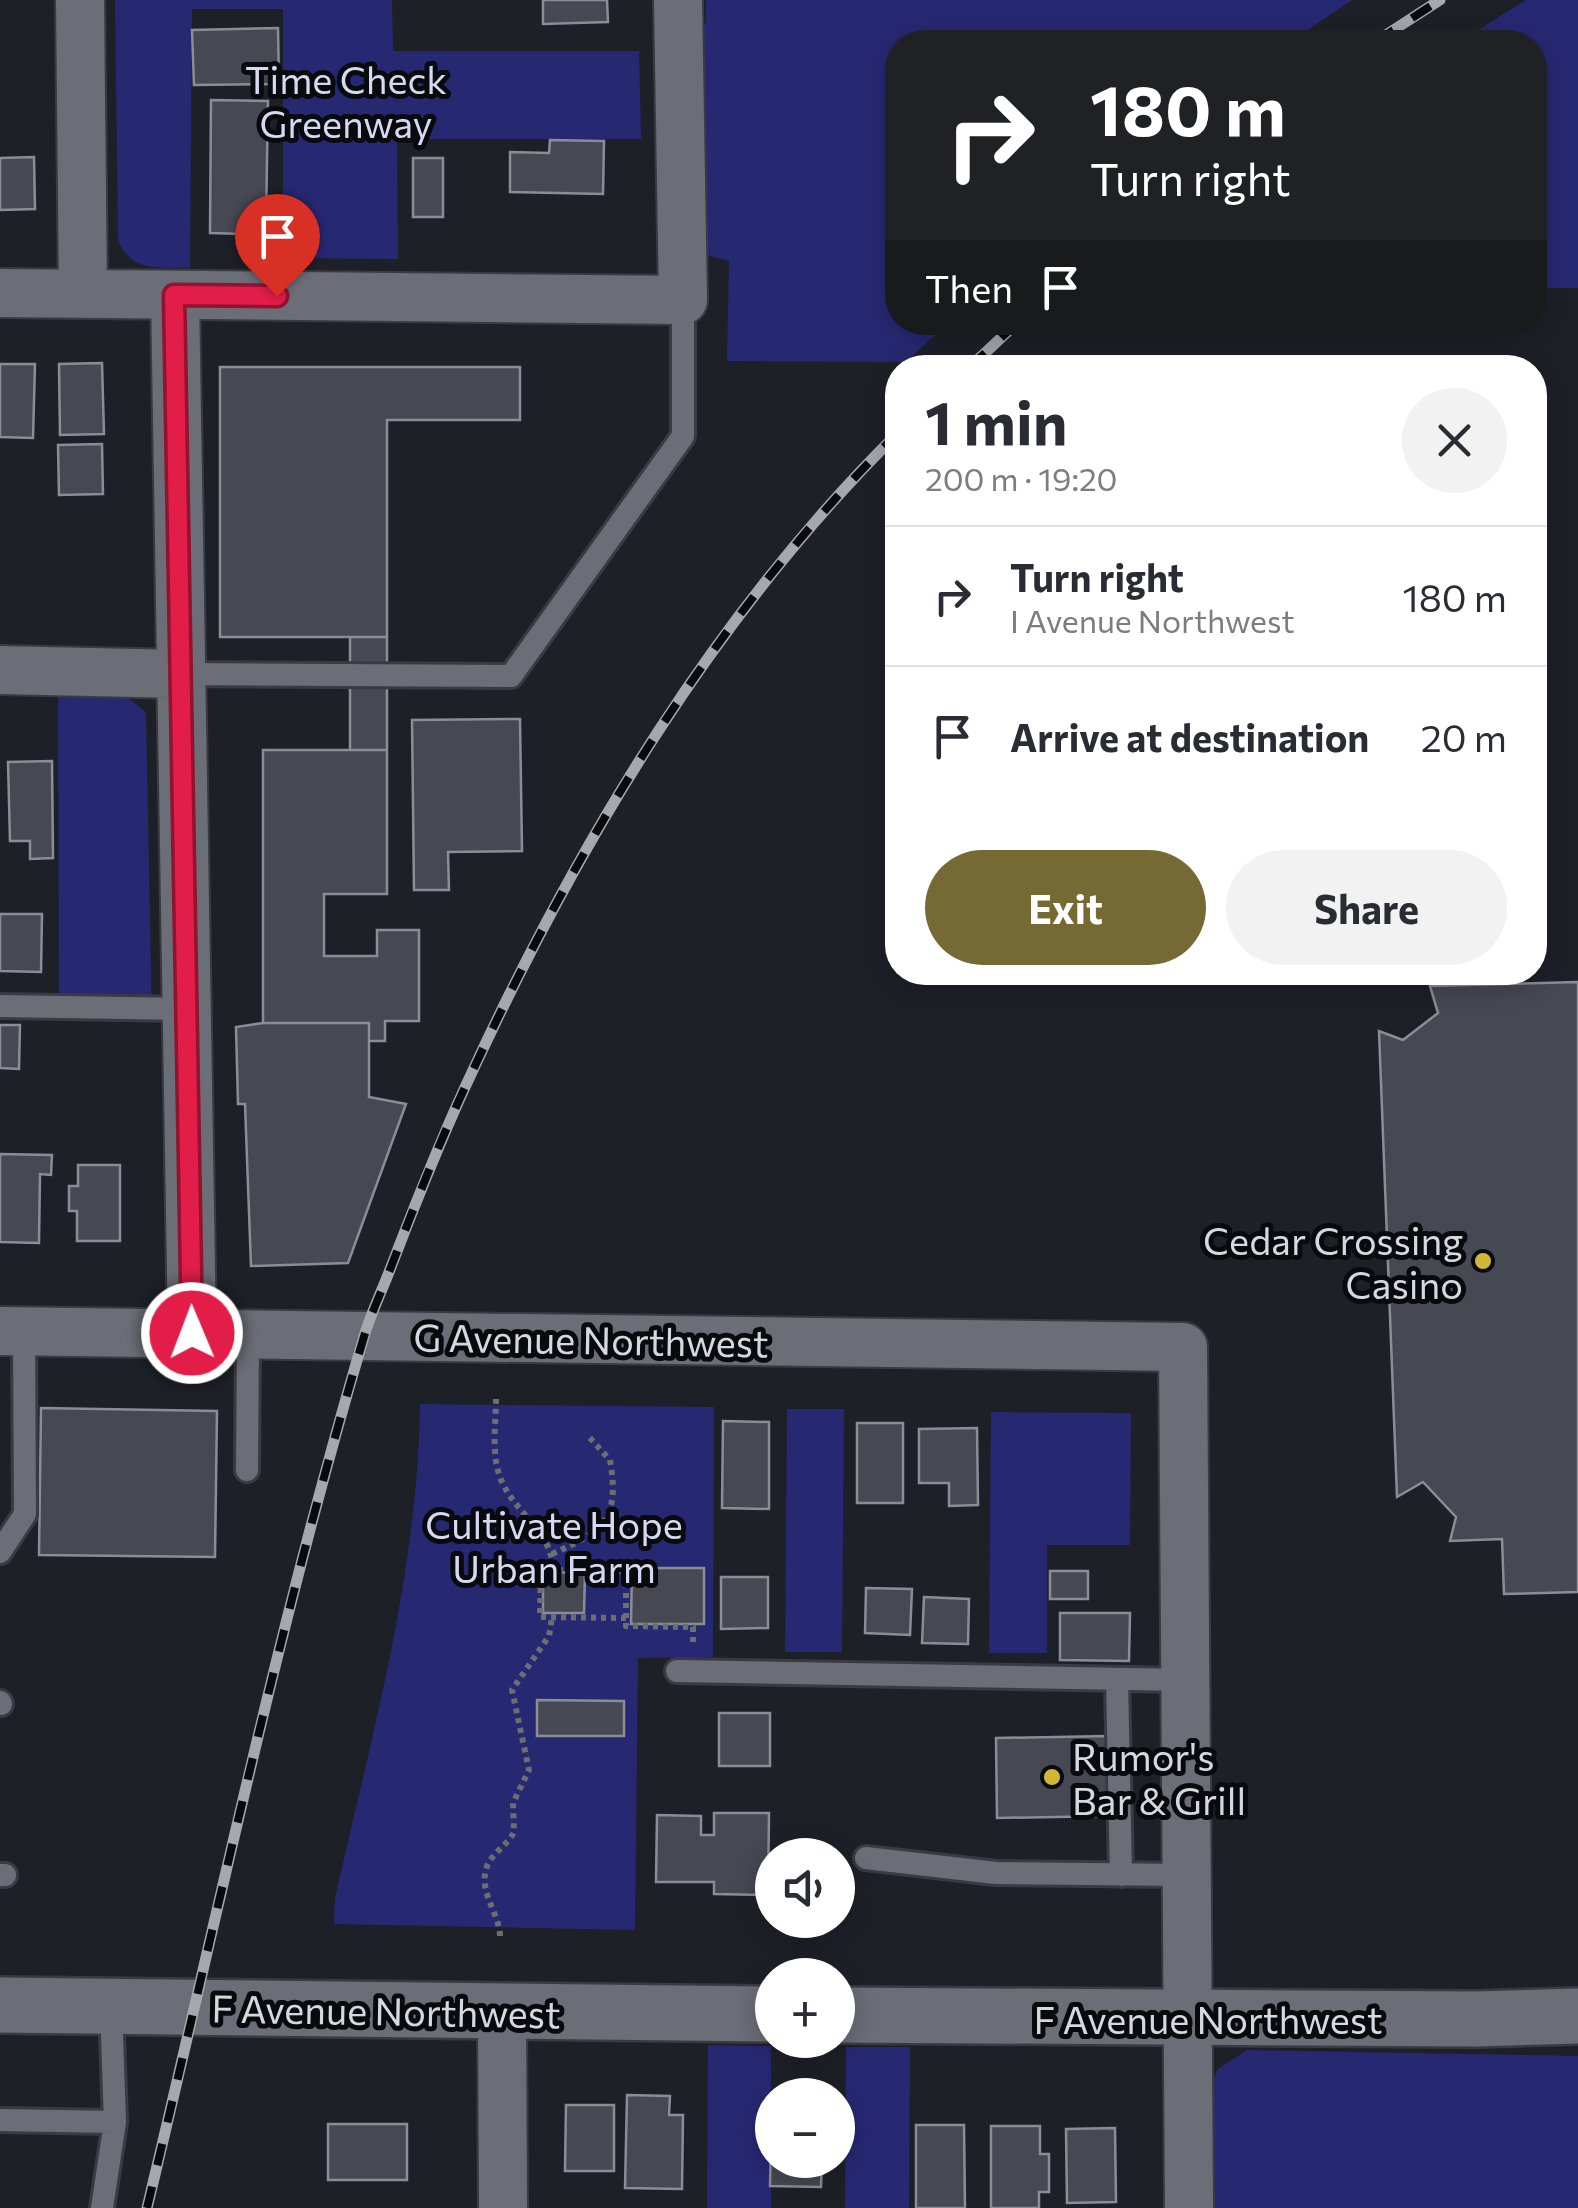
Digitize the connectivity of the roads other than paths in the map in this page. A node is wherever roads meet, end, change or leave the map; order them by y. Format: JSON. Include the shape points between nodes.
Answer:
{"nodes":[{"id":1,"x":80,"y":0,"type":"edge"},
{"id":2,"x":678,"y":0,"type":"edge"},
{"id":3,"x":0,"y":293,"type":"edge"},
{"id":4,"x":83,"y":294,"type":"junction"},
{"id":5,"x":174,"y":295,"type":"junction"},
{"id":6,"x":682,"y":300,"type":"junction"},
{"id":7,"x":0,"y":670,"type":"edge"},
{"id":8,"x":180,"y":674,"type":"junction"},
{"id":9,"x":0,"y":1006,"type":"edge"},
{"id":10,"x":186,"y":1009,"type":"junction"},
{"id":11,"x":12,"y":1331,"type":"edge"},
{"id":12,"x":192,"y":1333,"type":"junction"},
{"id":13,"x":248,"y":1334,"type":"junction"},
{"id":14,"x":248,"y":1470,"type":"dead end"},
{"id":15,"x":0,"y":1552,"type":"edge"},
{"id":16,"x":685,"y":1671,"type":"road end"},
{"id":17,"x":1117,"y":1679,"type":"junction"},
{"id":18,"x":1185,"y":1680,"type":"junction"},
{"id":19,"x":866,"y":1858,"type":"dead end"},
{"id":20,"x":1122,"y":1875,"type":"junction"},
{"id":21,"x":1186,"y":1875,"type":"junction"},
{"id":22,"x":0,"y":2005,"type":"edge"},
{"id":23,"x":111,"y":2007,"type":"junction"},
{"id":24,"x":502,"y":2011,"type":"junction"},
{"id":25,"x":755,"y":2014,"type":"edge"},
{"id":26,"x":855,"y":2014,"type":"edge"},
{"id":27,"x":1578,"y":2016,"type":"edge"},
{"id":28,"x":1187,"y":2019,"type":"junction"},
{"id":29,"x":0,"y":2120,"type":"edge"},
{"id":30,"x":115,"y":2122,"type":"junction"},
{"id":31,"x":102,"y":2208,"type":"edge"},
{"id":32,"x":503,"y":2208,"type":"edge"},
{"id":33,"x":1188,"y":2208,"type":"edge"}],
"edges":[{"from":1,"to":4,"type":"street"},
{"from":2,"to":6,"type":"street"},
{"from":3,"to":4,"type":"street"},
{"from":4,"to":5,"type":"street"},
{"from":5,"to":6,"type":"street"},
{"from":5,"to":8,"type":"street"},
{"from":6,"to":8,"type":"lane","via":[[683,436],[511,676]]},
{"from":7,"to":8,"type":"street"},
{"from":8,"to":10,"type":"street"},
{"from":9,"to":10,"type":"lane"},
{"from":10,"to":12,"type":"street"},
{"from":11,"to":12,"type":"street","name":"G Avenue Northwest"},
{"from":11,"to":15,"type":"lane","via":[[25,1514]]},
{"from":12,"to":13,"type":"street","name":"G Avenue Northwest"},
{"from":13,"to":14,"type":"lane"},
{"from":13,"to":18,"type":"street","name":"G Avenue Northwest","via":[[1183,1347]]},
{"from":16,"to":17,"type":"lane"},
{"from":17,"to":18,"type":"lane"},
{"from":17,"to":20,"type":"lane"},
{"from":18,"to":21,"type":"street"},
{"from":19,"to":20,"type":"lane","via":[[996,1873]]},
{"from":20,"to":21,"type":"lane"},
{"from":21,"to":28,"type":"street"},
{"from":22,"to":23,"type":"main road","name":"F Avenue Northwest"},
{"from":23,"to":24,"type":"main road","name":"F Avenue Northwest"},
{"from":23,"to":30,"type":"lane"},
{"from":24,"to":25,"type":"main road","name":"F Avenue Northwest"},
{"from":24,"to":32,"type":"street"},
{"from":26,"to":28,"type":"main road","name":"F Avenue Northwest"},
{"from":27,"to":28,"type":"main road","name":"F Avenue Northwest"},
{"from":28,"to":33,"type":"street"},
{"from":29,"to":30,"type":"lane"},
{"from":30,"to":31,"type":"lane"}]}
